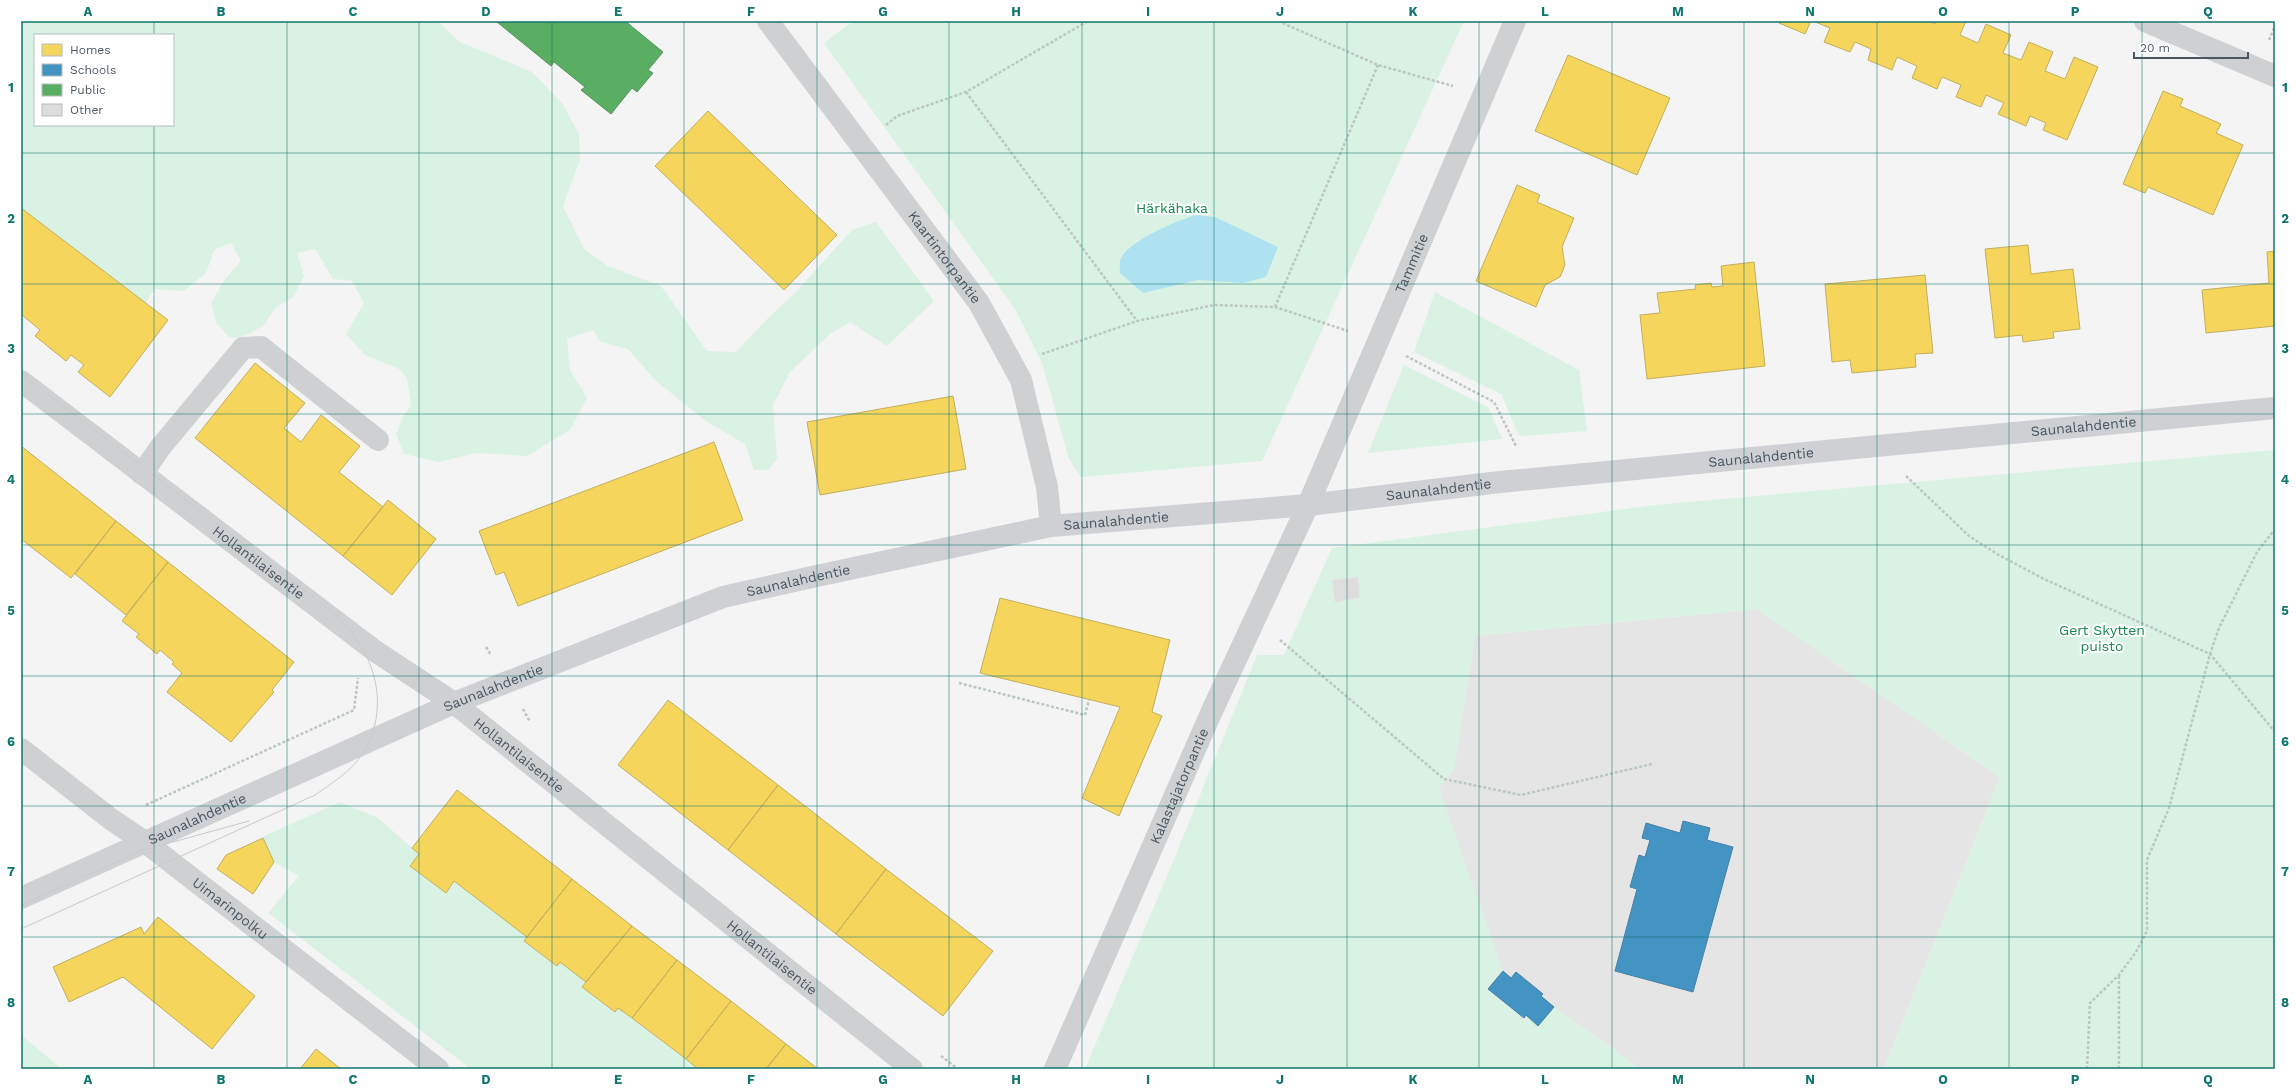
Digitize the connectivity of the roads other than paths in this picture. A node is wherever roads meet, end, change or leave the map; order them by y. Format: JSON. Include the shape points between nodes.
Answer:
{"nodes":[{"id":1,"x":768,"y":21,"type":"edge"},
{"id":2,"x":1515,"y":21,"type":"edge"},
{"id":3,"x":2145,"y":21,"type":"edge"},
{"id":4,"x":2275,"y":76,"type":"edge"},
{"id":5,"x":21,"y":381,"type":"edge"},
{"id":6,"x":2275,"y":408,"type":"edge"},
{"id":7,"x":378,"y":440,"type":"dead end"},
{"id":8,"x":142,"y":474,"type":"junction"},
{"id":9,"x":1308,"y":505,"type":"junction"},
{"id":10,"x":1051,"y":526,"type":"junction"},
{"id":11,"x":454,"y":703,"type":"junction"},
{"id":12,"x":21,"y":750,"type":"edge"},
{"id":13,"x":145,"y":842,"type":"junction"},
{"id":14,"x":21,"y":898,"type":"edge"},
{"id":15,"x":438,"y":1069,"type":"edge"},
{"id":16,"x":912,"y":1069,"type":"edge"},
{"id":17,"x":1055,"y":1069,"type":"edge"}],
"edges":[{"from":1,"to":10,"type":"street","name":"Kaartintorpantie","via":[[979,303],[1014,365],[1021,380],[1048,487]]},
{"from":2,"to":9,"type":"street","name":"Tammitie"},
{"from":3,"to":4,"type":"street"},
{"from":5,"to":8,"type":"street","name":"Hollantilaisentie"},
{"from":6,"to":9,"type":"street","name":"Saunalahdentie","via":[[1500,482]]},
{"from":7,"to":8,"type":"street","via":[[261,347],[252,346],[243,348]]},
{"from":8,"to":11,"type":"street","name":"Hollantilaisentie","via":[[375,651]]},
{"from":9,"to":10,"type":"street","name":"Saunalahdentie"},
{"from":9,"to":17,"type":"street","name":"Kalastajatorpantie","via":[[1259,607]]},
{"from":10,"to":11,"type":"street","name":"Saunalahdentie","via":[[723,597]]},
{"from":11,"to":13,"type":"street","name":"Saunalahdentie"},
{"from":11,"to":16,"type":"street","name":"Hollantilaisentie"},
{"from":12,"to":13,"type":"street","name":"Uimarinpolku"},
{"from":13,"to":14,"type":"street","name":"Saunalahdentie"},
{"from":13,"to":15,"type":"street","name":"Uimarinpolku"}]}
